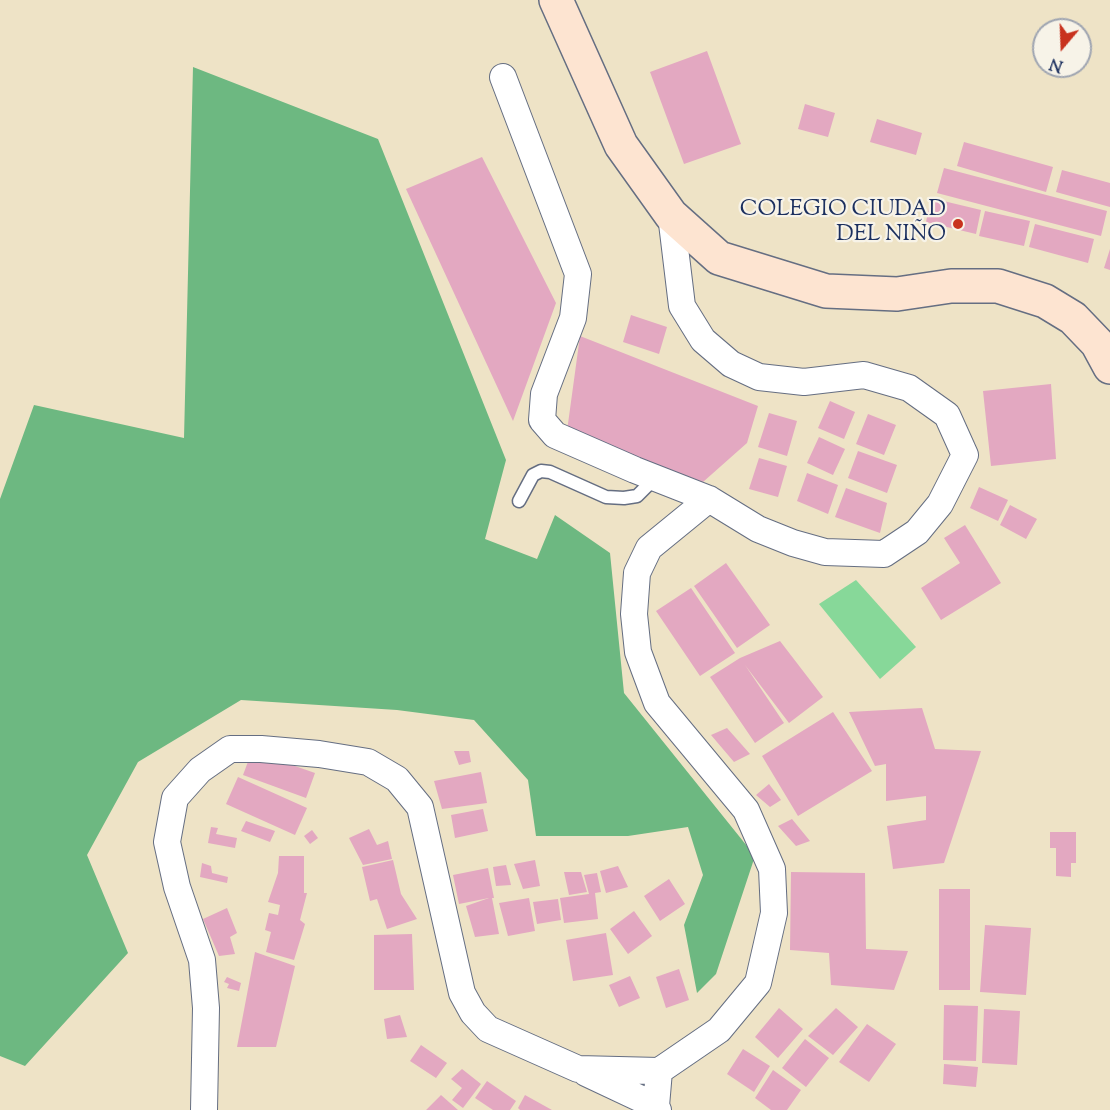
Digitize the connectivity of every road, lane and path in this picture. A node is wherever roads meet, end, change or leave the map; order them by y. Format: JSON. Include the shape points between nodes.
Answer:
{"nodes":[{"id":1,"x":556,"y":0,"type":"edge"},
{"id":2,"x":503,"y":77,"type":"dead end"},
{"id":3,"x":671,"y":215,"type":"junction"},
{"id":4,"x":1110,"y":367,"type":"edge"},
{"id":5,"x":656,"y":478,"type":"junction"},
{"id":6,"x":709,"y":499,"type":"junction"},
{"id":7,"x":519,"y":501,"type":"dead end"},
{"id":8,"x":578,"y":1069,"type":"junction"},
{"id":9,"x":659,"y":1071,"type":"junction"},
{"id":10,"x":657,"y":1108,"type":"edge"},
{"id":11,"x":204,"y":1110,"type":"edge"}],
"edges":[{"from":1,"to":3,"type":"street","via":[[621,145]]},
{"from":2,"to":5,"type":"street","via":[[578,274],[573,318],[544,394],[542,420],[555,435]]},
{"from":3,"to":4,"type":"street","via":[[719,258],[826,291],[897,294],[951,286],[998,286],[1045,301],[1073,318],[1097,343]]},
{"from":3,"to":6,"type":"street","via":[[682,306],[703,340],[731,364],[759,377],[804,382],[864,375],[909,388],[947,415],[965,455],[940,504],[917,532],[884,555],[825,552],[793,543],[758,529]]},
{"from":5,"to":6,"type":"street"},
{"from":5,"to":7,"type":"lane","via":[[637,496],[624,498],[606,496],[541,471],[534,475]]},
{"from":6,"to":9,"type":"street","via":[[649,548],[637,573],[634,614],[638,652],[657,703],[746,810],[772,869],[774,913],[758,983],[719,1030]]},
{"from":8,"to":9,"type":"street"},
{"from":8,"to":10,"type":"street"},
{"from":8,"to":11,"type":"street","via":[[488,1029],[473,1013],[462,993],[420,807],[398,779],[368,762],[230,748],[200,770],[175,798],[167,842],[177,887],[202,960],[207,1008]]},
{"from":9,"to":10,"type":"street"}]}
